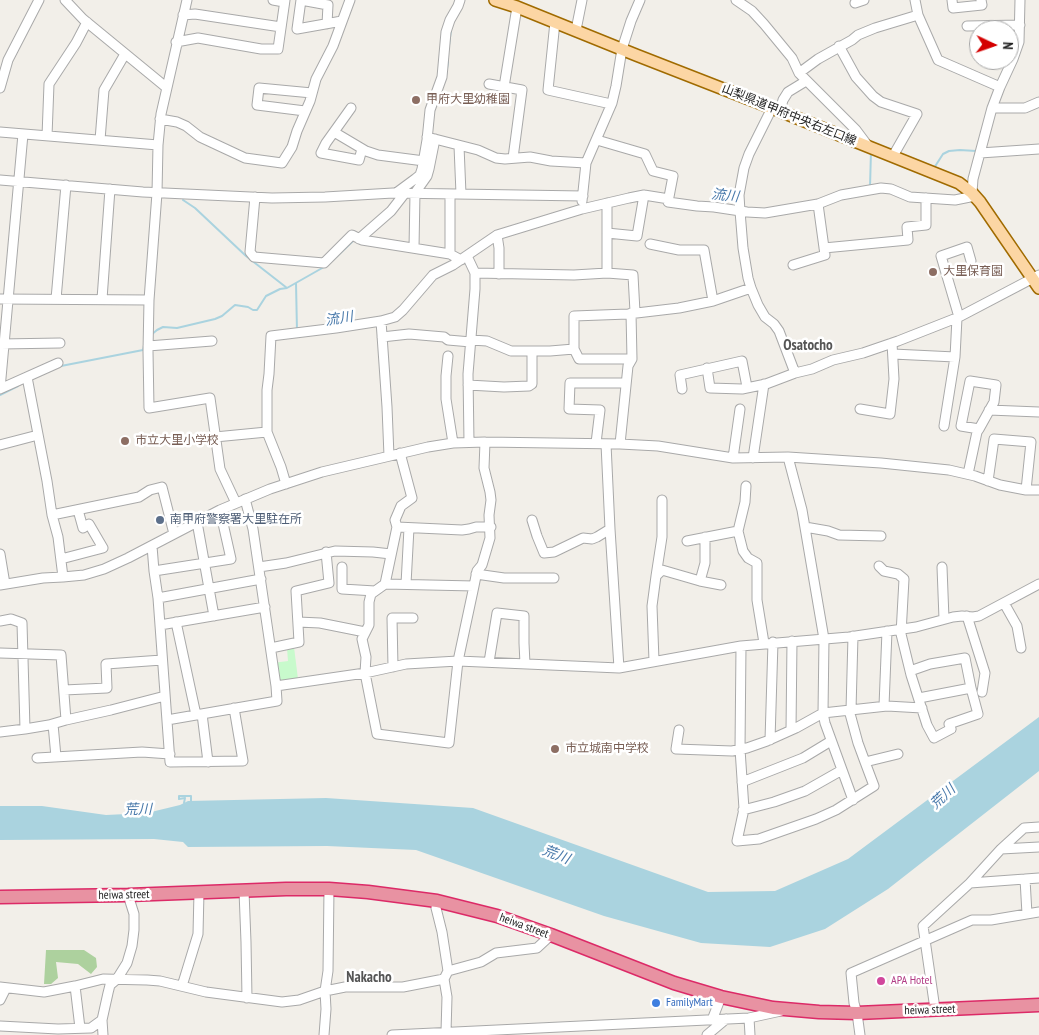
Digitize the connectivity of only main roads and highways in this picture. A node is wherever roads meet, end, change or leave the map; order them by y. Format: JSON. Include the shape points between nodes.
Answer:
{"nodes":[{"id":1,"x":502,"y":1,"type":"edge"},
{"id":2,"x":1037,"y":280,"type":"edge"},
{"id":3,"x":0,"y":897,"type":"edge"},
{"id":4,"x":1039,"y":1005,"type":"edge"}],
"edges":[{"from":1,"to":2,"type":"main road","name":"山梨県道甲府中央右左口線","via":[[872,148],[895,154],[959,183],[974,195]]},
{"from":3,"to":4,"type":"highway","name":"heiwa street","via":[[286,889],[368,892],[437,901],[497,916],[674,983],[751,1004],[789,1010],[857,1013]]}]}
